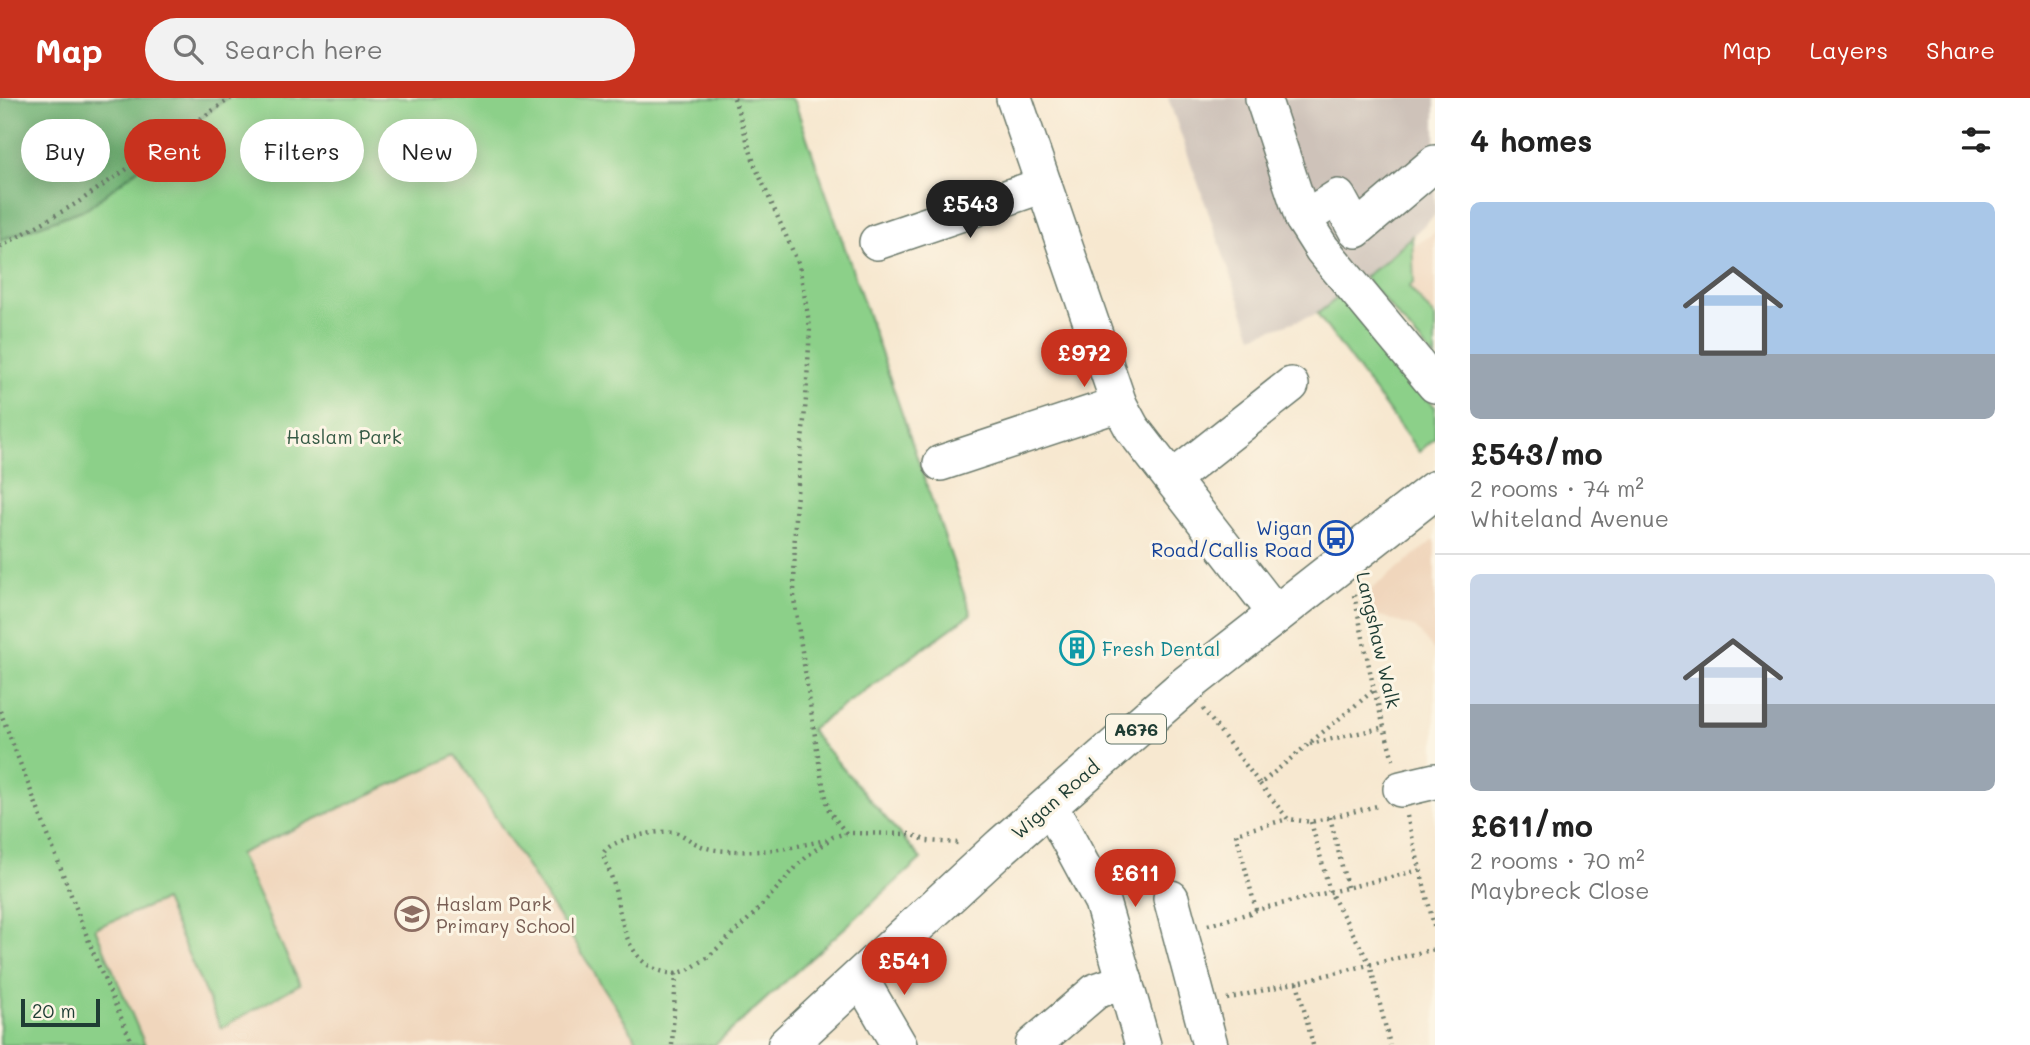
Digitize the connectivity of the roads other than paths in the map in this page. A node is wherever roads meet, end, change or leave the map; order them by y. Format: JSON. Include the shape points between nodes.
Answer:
{"nodes":[{"id":1,"x":1014,"y":98,"type":"edge"},
{"id":2,"x":1263,"y":98,"type":"edge"},
{"id":3,"x":1435,"y":163,"type":"edge"},
{"id":4,"x":1044,"y":185,"type":"junction"},
{"id":5,"x":1303,"y":219,"type":"junction"},
{"id":6,"x":877,"y":242,"type":"dead end"},
{"id":7,"x":1291,"y":385,"type":"dead end"},
{"id":8,"x":1435,"y":385,"type":"edge"},
{"id":9,"x":1119,"y":404,"type":"junction"},
{"id":10,"x":941,"y":463,"type":"dead end"},
{"id":11,"x":1172,"y":479,"type":"junction"},
{"id":12,"x":1435,"y":490,"type":"edge"},
{"id":13,"x":1276,"y":614,"type":"junction"},
{"id":14,"x":1435,"y":781,"type":"edge"},
{"id":15,"x":1402,"y":794,"type":"road end"},
{"id":16,"x":1049,"y":804,"type":"junction"},
{"id":17,"x":1171,"y":898,"type":"dead end"},
{"id":18,"x":860,"y":978,"type":"junction"},
{"id":19,"x":1125,"y":981,"type":"junction"},
{"id":20,"x":787,"y":1045,"type":"edge"},
{"id":21,"x":899,"y":1045,"type":"edge"},
{"id":22,"x":1033,"y":1045,"type":"edge"},
{"id":23,"x":1143,"y":1045,"type":"edge"},
{"id":24,"x":1210,"y":1045,"type":"edge"}],
"edges":[{"from":1,"to":4,"type":"street"},
{"from":2,"to":5,"type":"street"},
{"from":3,"to":5,"type":"street","via":[[1356,230],[1338,197]]},
{"from":4,"to":6,"type":"street"},
{"from":4,"to":9,"type":"street"},
{"from":5,"to":8,"type":"street","via":[[1322,249]]},
{"from":7,"to":11,"type":"street"},
{"from":9,"to":10,"type":"street"},
{"from":9,"to":11,"type":"street"},
{"from":11,"to":13,"type":"street"},
{"from":12,"to":13,"type":"main road","name":"Wigan Road","number":"A676"},
{"from":13,"to":16,"type":"main road","name":"Wigan Road","number":"A676"},
{"from":14,"to":15,"type":"street"},
{"from":16,"to":18,"type":"main road","name":"Wigan Road","number":"A676"},
{"from":16,"to":19,"type":"street","via":[[1102,902]]},
{"from":17,"to":24,"type":"street","via":[[1187,995]]},
{"from":18,"to":20,"type":"main road","name":"Wigan Road","number":"A676"},
{"from":18,"to":21,"type":"street"},
{"from":19,"to":22,"type":"street","via":[[1097,991]]},
{"from":19,"to":23,"type":"street"}]}
